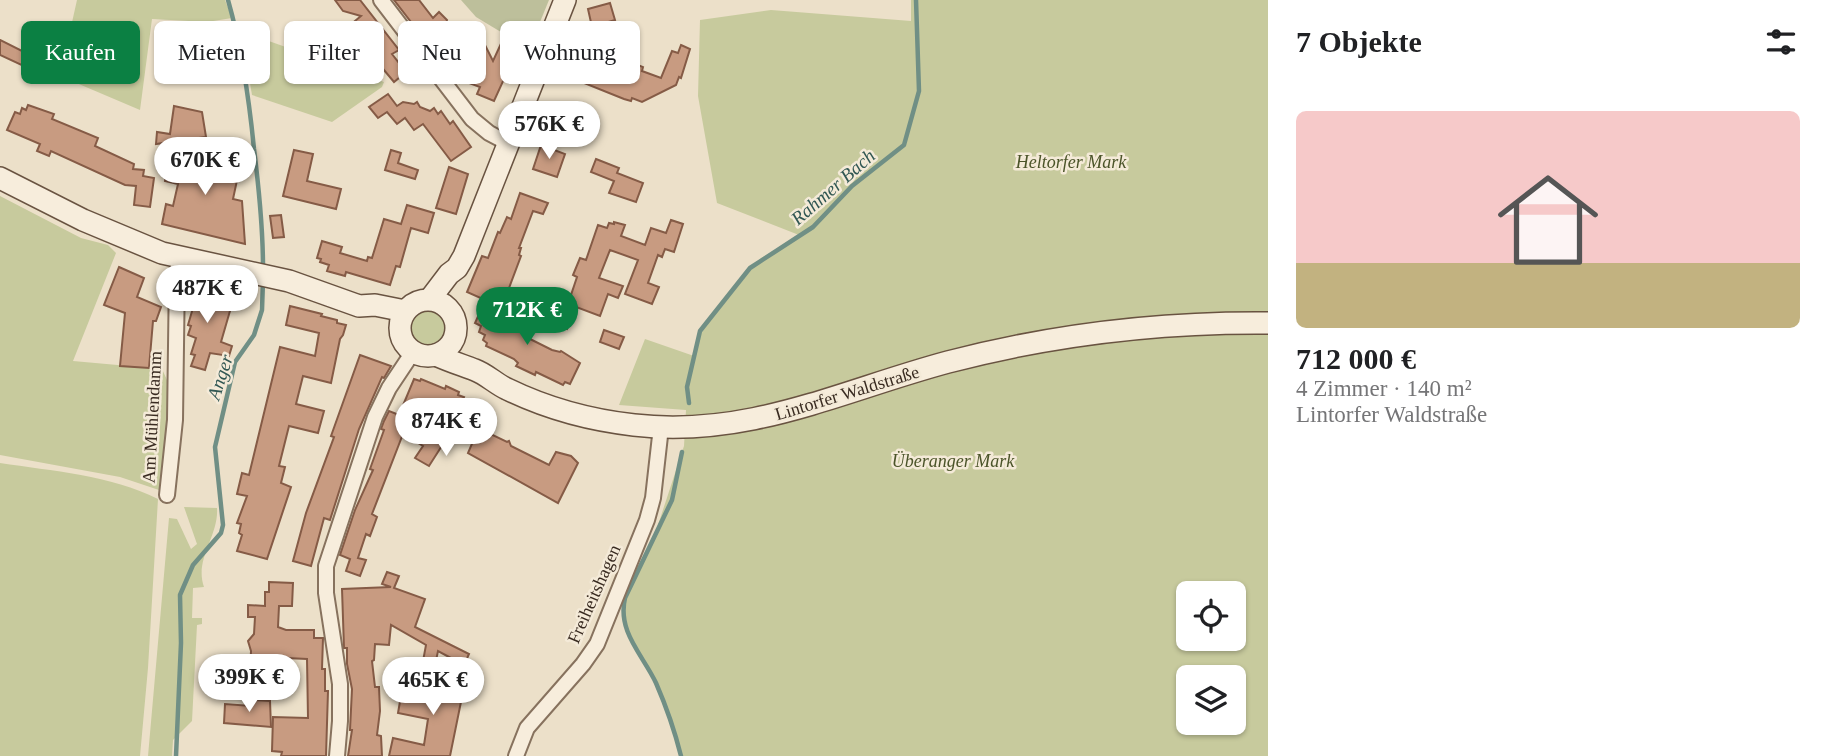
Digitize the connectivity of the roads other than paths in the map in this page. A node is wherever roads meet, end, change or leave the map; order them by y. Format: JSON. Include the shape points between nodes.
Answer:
{"nodes":[{"id":1,"x":382,"y":0,"type":"edge"},
{"id":2,"x":565,"y":0,"type":"edge"},
{"id":3,"x":508,"y":143,"type":"junction"},
{"id":4,"x":0,"y":178,"type":"edge"},
{"id":5,"x":180,"y":258,"type":"junction"},
{"id":6,"x":439,"y":303,"type":"junction"},
{"id":7,"x":402,"y":321,"type":"junction"},
{"id":8,"x":1268,"y":323,"type":"edge"},
{"id":9,"x":454,"y":341,"type":"junction"},
{"id":10,"x":412,"y":352,"type":"junction"},
{"id":11,"x":436,"y":355,"type":"junction"},
{"id":12,"x":477,"y":370,"type":"junction"},
{"id":13,"x":661,"y":426,"type":"junction"},
{"id":14,"x":167,"y":495,"type":"dead end"},
{"id":15,"x":337,"y":756,"type":"edge"},
{"id":16,"x":516,"y":756,"type":"edge"}],
"edges":[{"from":1,"to":3,"type":"street","via":[[472,119]]},
{"from":2,"to":3,"type":"main road"},
{"from":3,"to":6,"type":"main road","via":[[457,268],[458,277]]},
{"from":4,"to":5,"type":"main road","via":[[145,247]]},
{"from":5,"to":7,"type":"main road","via":[[289,281],[359,306],[375,305]]},
{"from":5,"to":14,"type":"street","name":"Am Mühlendamm","via":[[175,421]]},
{"from":6,"to":7,"type":"main road","via":[[418,302]]},
{"from":6,"to":9,"type":"main road","via":[[456,321]]},
{"from":7,"to":10,"type":"main road","via":[[406,345]]},
{"from":8,"to":13,"type":"main road","name":"Lintorfer Waldstraße","via":[[1153,326],[1053,338],[945,363],[758,419],[710,426]]},
{"from":9,"to":11,"type":"main road"},
{"from":9,"to":12,"type":"main road"},
{"from":10,"to":11,"type":"main road"},
{"from":10,"to":15,"type":"street","via":[[375,417],[326,566],[340,684]]},
{"from":11,"to":12,"type":"main road","name":"Lintorfer Waldstraße"},
{"from":12,"to":13,"type":"main road","name":"Lintorfer Waldstraße","via":[[505,388],[561,412]]},
{"from":13,"to":16,"type":"street","name":"Freiheitshagen","via":[[648,520],[597,644],[527,728]]}]}
